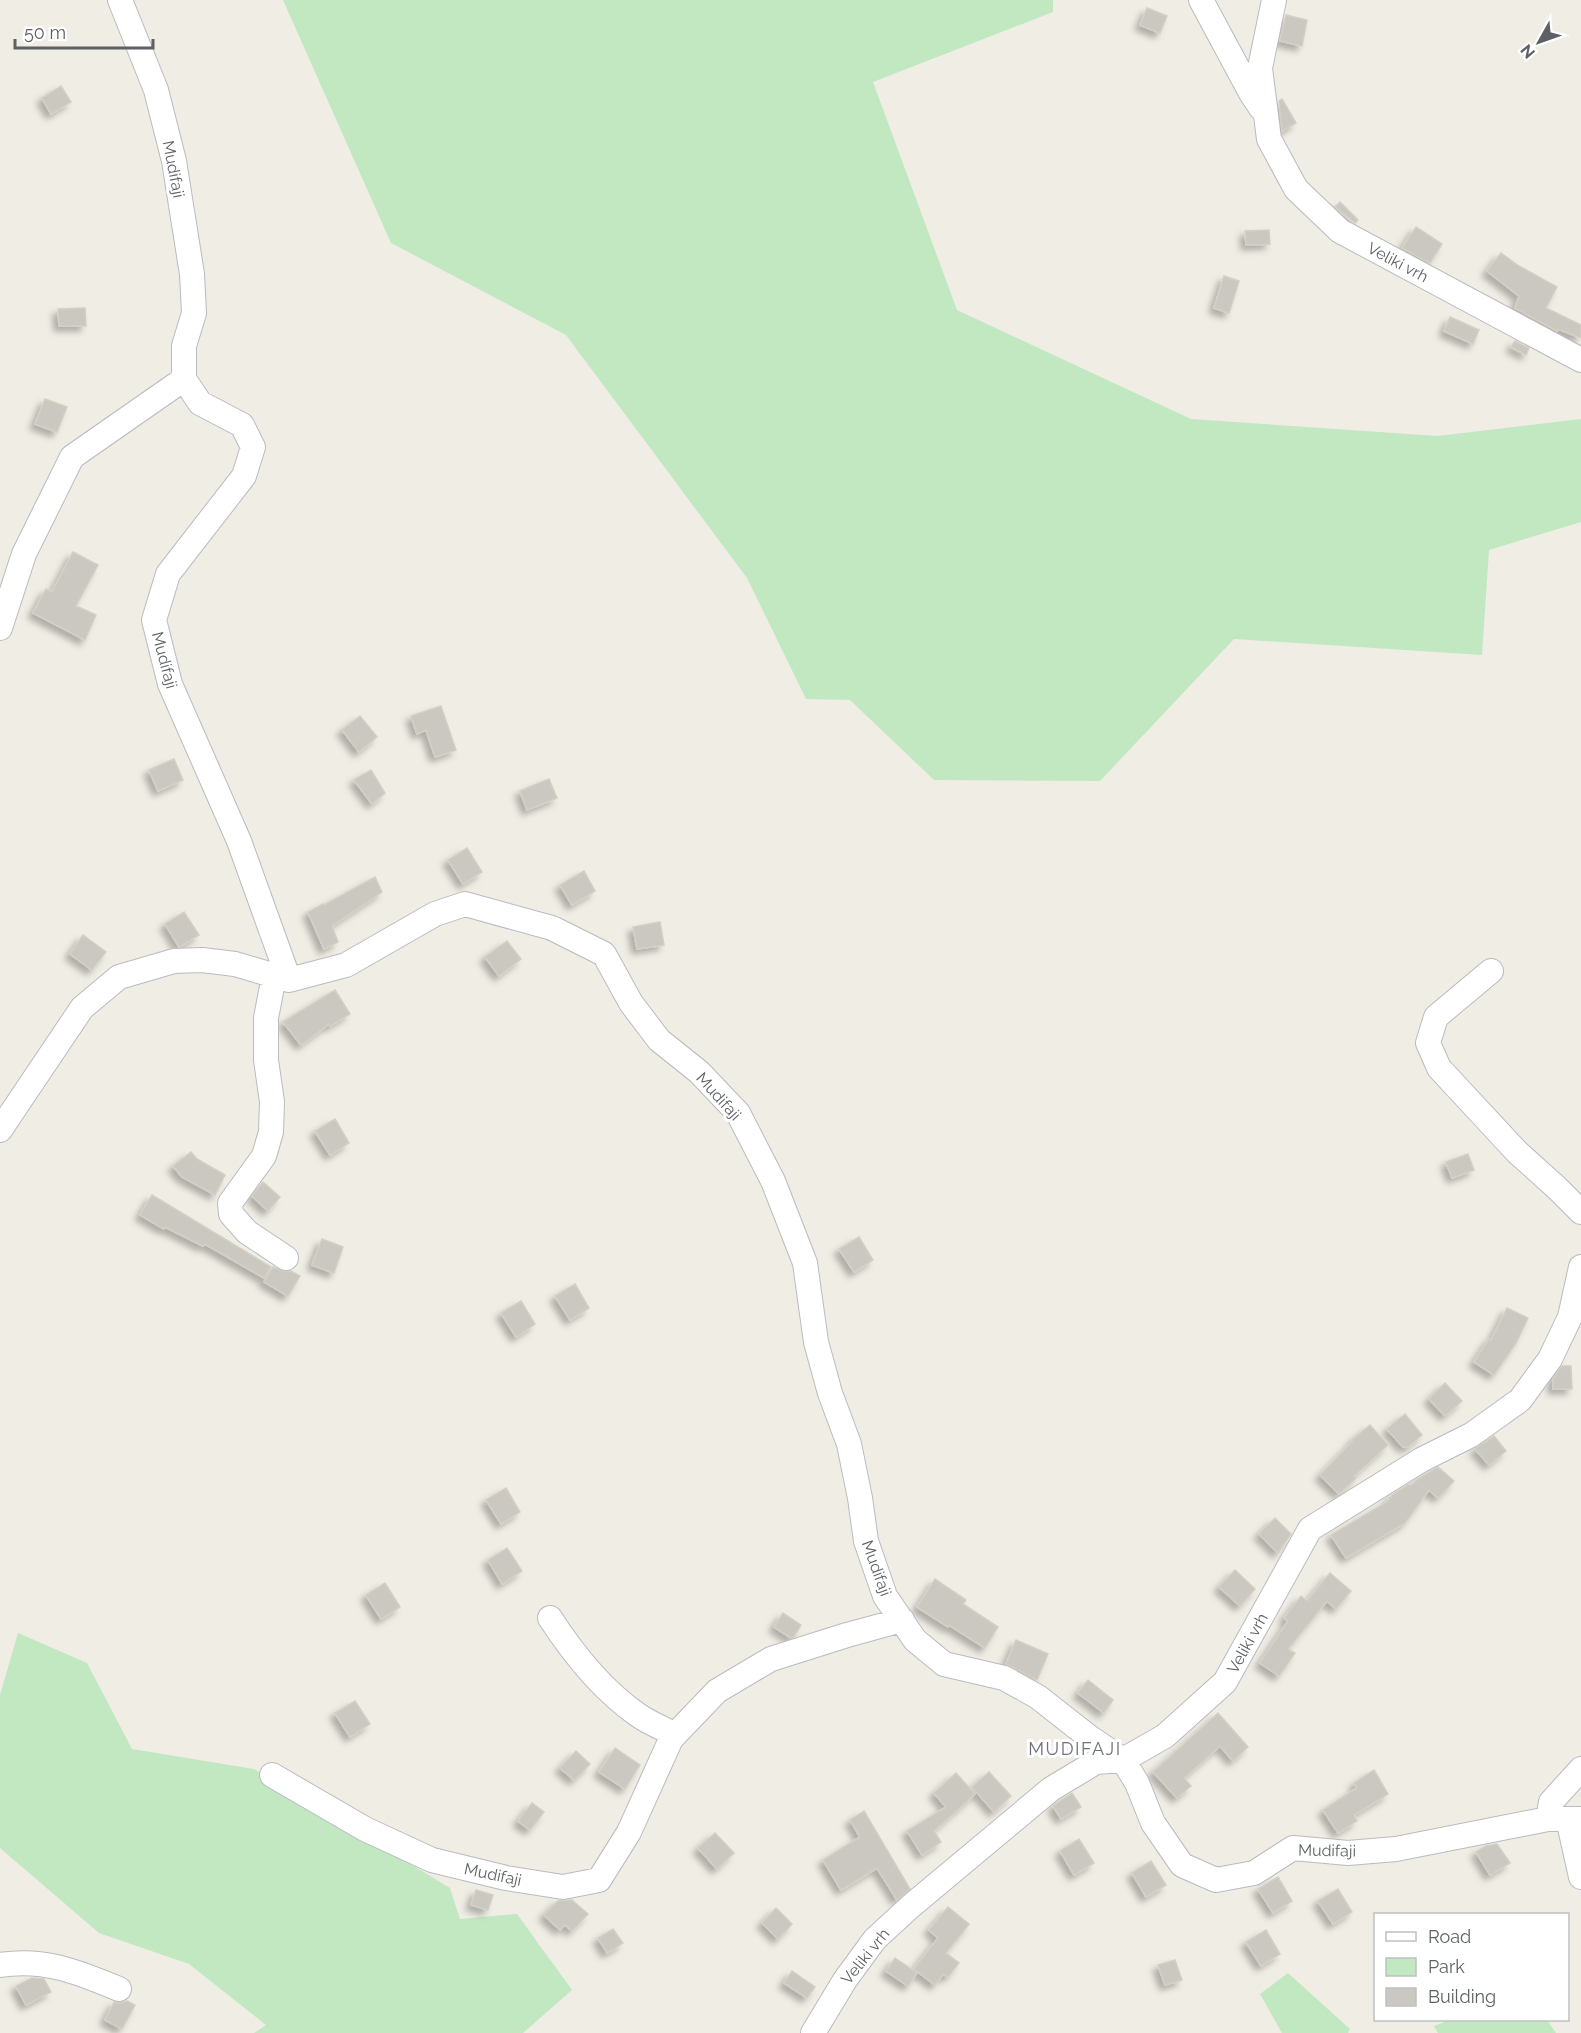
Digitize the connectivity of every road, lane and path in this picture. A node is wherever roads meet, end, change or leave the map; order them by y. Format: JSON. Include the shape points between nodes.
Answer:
{"nodes":[{"id":1,"x":120,"y":0,"type":"edge"},
{"id":2,"x":1201,"y":0,"type":"edge"},
{"id":3,"x":1274,"y":0,"type":"edge"},
{"id":4,"x":1266,"y":114,"type":"junction"},
{"id":5,"x":1581,"y":360,"type":"edge"},
{"id":6,"x":184,"y":379,"type":"junction"},
{"id":7,"x":0,"y":628,"type":"edge"},
{"id":8,"x":1491,"y":971,"type":"dead end"},
{"id":9,"x":282,"y":978,"type":"junction"},
{"id":10,"x":0,"y":1130,"type":"edge"},
{"id":11,"x":1581,"y":1212,"type":"edge"},
{"id":12,"x":286,"y":1258,"type":"dead end"},
{"id":13,"x":1581,"y":1267,"type":"edge"},
{"id":14,"x":550,"y":1618,"type":"dead end"},
{"id":15,"x":902,"y":1620,"type":"junction"},
{"id":16,"x":675,"y":1735,"type":"junction"},
{"id":17,"x":1124,"y":1760,"type":"junction"},
{"id":18,"x":1581,"y":1769,"type":"edge"},
{"id":19,"x":272,"y":1775,"type":"dead end"},
{"id":20,"x":1566,"y":1819,"type":"edge"},
{"id":21,"x":1581,"y":1877,"type":"edge"},
{"id":22,"x":0,"y":1965,"type":"edge"},
{"id":23,"x":118,"y":1989,"type":"dead end"},
{"id":24,"x":813,"y":2033,"type":"edge"}],
"edges":[{"from":1,"to":6,"type":"street","name":"Mudifaji","via":[[156,90],[174,161],[192,274],[194,313],[184,346]]},
{"from":2,"to":4,"type":"street","name":"Veliki vrh"},
{"from":3,"to":4,"type":"street","name":"Veliki vrh","via":[[1260,68]]},
{"from":4,"to":5,"type":"street","name":"Veliki vrh","via":[[1269,139],[1296,189],[1340,231]]},
{"from":6,"to":7,"type":"street","via":[[72,457],[24,554]]},
{"from":6,"to":9,"type":"street","name":"Mudifaji","via":[[200,403],[242,425],[253,447],[244,476],[168,574],[154,620],[170,684],[238,841]]},
{"from":8,"to":11,"type":"street","via":[[1436,1017],[1428,1043],[1439,1068],[1517,1152]]},
{"from":9,"to":10,"type":"street","via":[[235,964],[201,960],[174,961],[119,977],[82,1008]]},
{"from":9,"to":12,"type":"street","via":[[266,1018],[271,1132],[264,1156],[230,1203],[231,1214],[247,1232]]},
{"from":9,"to":15,"type":"street","name":"Mudifaji","via":[[346,965],[435,914],[465,904],[552,928],[604,954],[631,1004],[659,1040],[699,1072],[738,1113],[773,1181],[805,1263],[816,1342],[849,1444],[866,1541],[885,1596]]},
{"from":13,"to":17,"type":"street","name":"Veliki vrh","via":[[1570,1317],[1550,1359],[1520,1400],[1471,1435],[1420,1460],[1311,1529],[1225,1682],[1165,1736]]},
{"from":14,"to":16,"type":"street","via":[[570,1649],[604,1686],[638,1715]]},
{"from":15,"to":16,"type":"street","name":"Mudifaji","via":[[771,1659],[717,1691]]},
{"from":15,"to":17,"type":"street","name":"Mudifaji","via":[[915,1640],[944,1664],[1004,1678],[1038,1697]]},
{"from":16,"to":19,"type":"street","name":"Mudifaji","via":[[629,1832],[599,1880],[563,1887],[432,1860],[365,1829]]},
{"from":17,"to":20,"type":"street","name":"Mudifaji","via":[[1153,1823],[1182,1865],[1216,1880],[1254,1873],[1293,1848],[1348,1852],[1396,1849]]},
{"from":17,"to":24,"type":"street","name":"Veliki vrh","via":[[1096,1762],[1051,1789],[911,1906],[875,1939]]},
{"from":18,"to":20,"type":"street","via":[[1551,1802]]},
{"from":20,"to":21,"type":"street"},
{"from":22,"to":23,"type":"street","via":[[22,1962],[68,1968]]}]}
